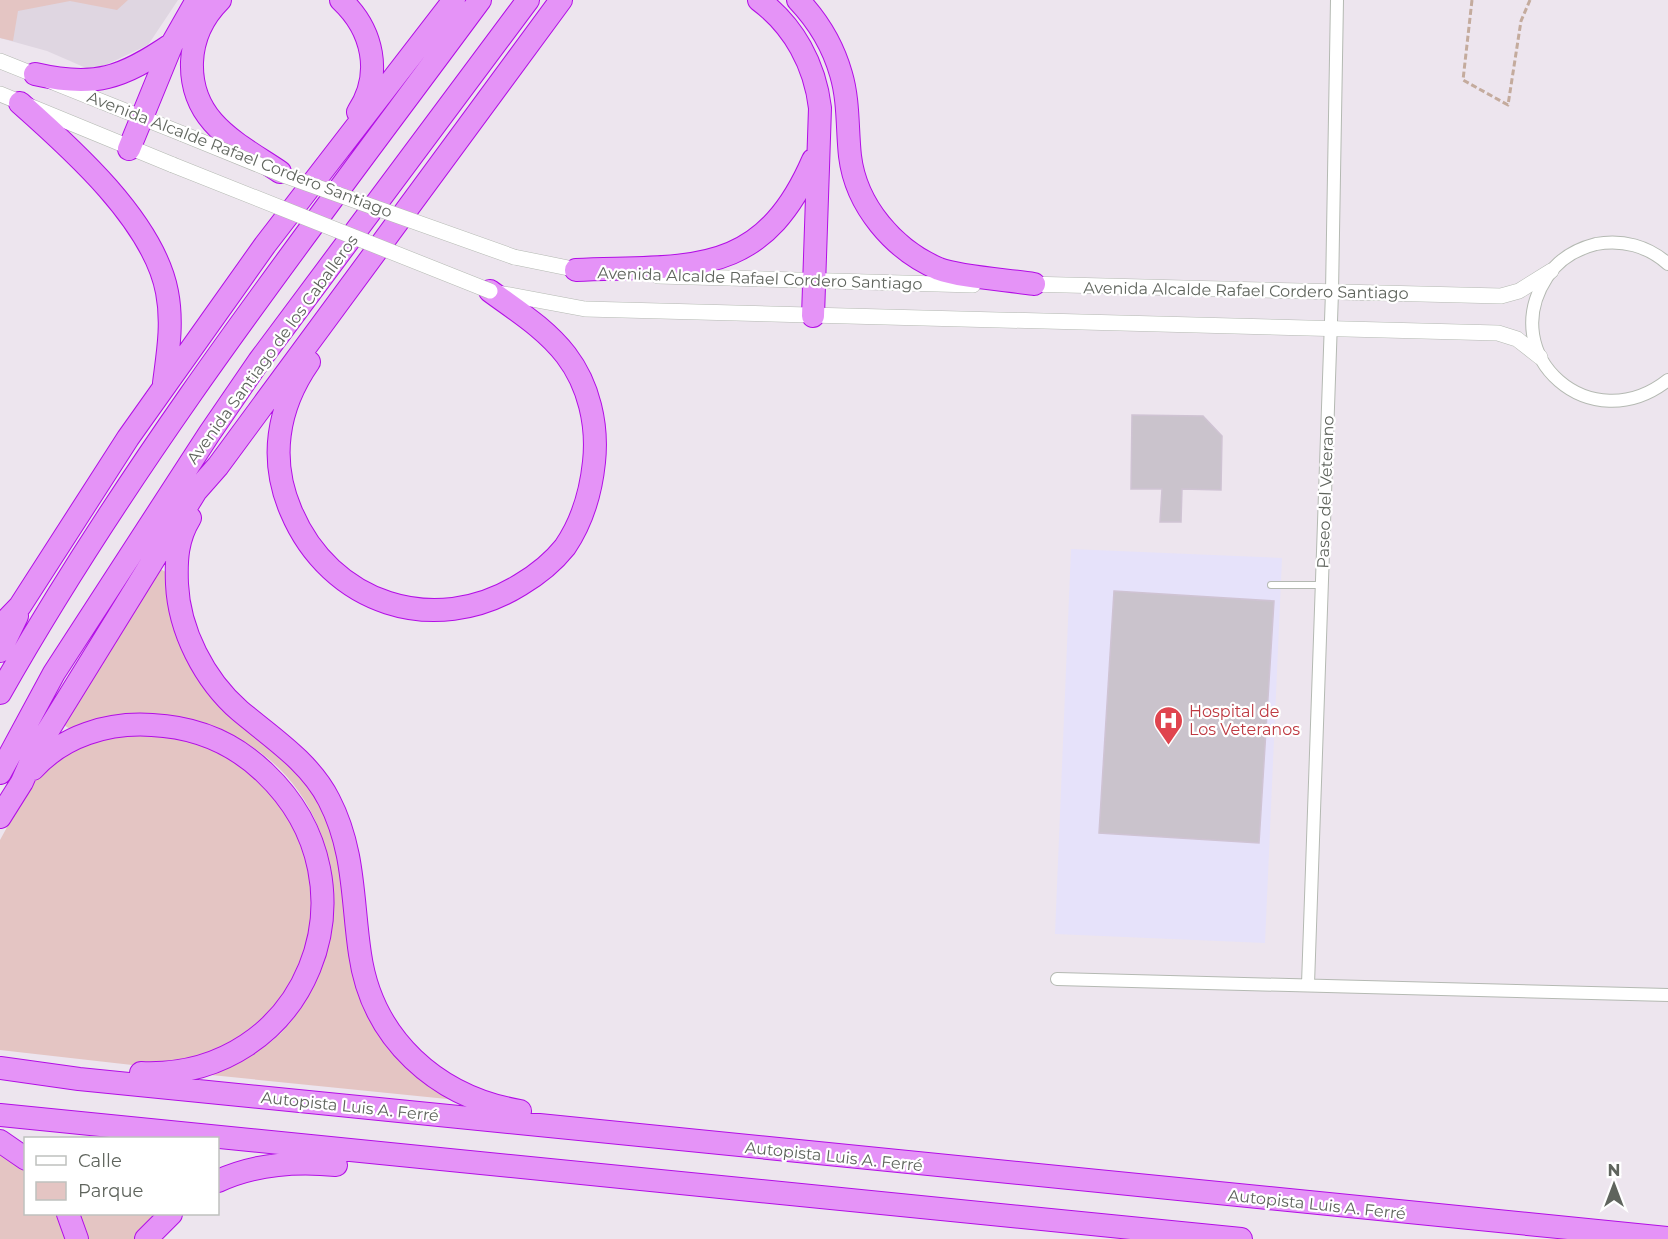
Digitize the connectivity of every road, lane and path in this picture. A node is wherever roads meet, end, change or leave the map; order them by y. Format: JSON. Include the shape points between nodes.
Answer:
{"nodes":[{"id":1,"x":197,"y":0,"type":"edge"},
{"id":2,"x":220,"y":0,"type":"edge"},
{"id":3,"x":341,"y":0,"type":"edge"},
{"id":4,"x":454,"y":0,"type":"edge"},
{"id":5,"x":480,"y":0,"type":"edge"},
{"id":6,"x":528,"y":0,"type":"edge"},
{"id":7,"x":561,"y":0,"type":"edge"},
{"id":8,"x":579,"y":0,"type":"edge"},
{"id":9,"x":759,"y":0,"type":"edge"},
{"id":10,"x":798,"y":0,"type":"edge"},
{"id":11,"x":1336,"y":0,"type":"edge"},
{"id":12,"x":1472,"y":0,"type":"edge"},
{"id":13,"x":1530,"y":0,"type":"edge"},
{"id":14,"x":543,"y":24,"type":"junction"},
{"id":15,"x":172,"y":44,"type":"junction"},
{"id":16,"x":0,"y":61,"type":"edge"},
{"id":17,"x":35,"y":74,"type":"junction"},
{"id":18,"x":10,"y":99,"type":"edge"},
{"id":19,"x":141,"y":116,"type":"junction"},
{"id":20,"x":818,"y":148,"type":"junction"},
{"id":21,"x":129,"y":149,"type":"junction"},
{"id":22,"x":336,"y":156,"type":"junction"},
{"id":23,"x":286,"y":176,"type":"junction"},
{"id":24,"x":1668,"y":264,"type":"edge"},
{"id":25,"x":576,"y":270,"type":"junction"},
{"id":26,"x":1551,"y":271,"type":"junction"},
{"id":27,"x":813,"y":282,"type":"junction"},
{"id":28,"x":1034,"y":284,"type":"junction"},
{"id":29,"x":490,"y":291,"type":"junction"},
{"id":30,"x":1332,"y":292,"type":"junction"},
{"id":31,"x":341,"y":297,"type":"junction"},
{"id":32,"x":813,"y":316,"type":"junction"},
{"id":33,"x":1331,"y":329,"type":"junction"},
{"id":34,"x":1540,"y":357,"type":"junction"},
{"id":35,"x":1668,"y":380,"type":"edge"},
{"id":36,"x":164,"y":388,"type":"junction"},
{"id":37,"x":218,"y":466,"type":"junction"},
{"id":38,"x":1271,"y":585,"type":"dead end"},
{"id":39,"x":1322,"y":585,"type":"junction"},
{"id":40,"x":20,"y":606,"type":"junction"},
{"id":41,"x":0,"y":627,"type":"edge"},
{"id":42,"x":0,"y":651,"type":"edge"},
{"id":43,"x":0,"y":693,"type":"edge"},
{"id":44,"x":0,"y":773,"type":"edge"},
{"id":45,"x":22,"y":782,"type":"junction"},
{"id":46,"x":0,"y":817,"type":"edge"},
{"id":47,"x":1057,"y":979,"type":"dead end"},
{"id":48,"x":1308,"y":984,"type":"junction"},
{"id":49,"x":1668,"y":995,"type":"edge"},
{"id":50,"x":0,"y":1068,"type":"edge"},
{"id":51,"x":39,"y":1073,"type":"junction"},
{"id":52,"x":0,"y":1115,"type":"edge"},
{"id":53,"x":218,"y":1137,"type":"edge"},
{"id":54,"x":219,"y":1137,"type":"edge"},
{"id":55,"x":0,"y":1141,"type":"edge"},
{"id":56,"x":707,"y":1143,"type":"junction"},
{"id":57,"x":24,"y":1158,"type":"edge"},
{"id":58,"x":455,"y":1161,"type":"junction"},
{"id":59,"x":219,"y":1181,"type":"edge"},
{"id":60,"x":68,"y":1215,"type":"edge"},
{"id":61,"x":170,"y":1215,"type":"edge"},
{"id":62,"x":1668,"y":1238,"type":"edge"},
{"id":63,"x":77,"y":1239,"type":"edge"},
{"id":64,"x":146,"y":1239,"type":"edge"},
{"id":65,"x":1241,"y":1239,"type":"edge"}],
"edges":[{"from":1,"to":15,"type":"highway"},
{"from":2,"to":23,"type":"highway","bridge":true,"via":[[204,19],[194,45],[192,82],[202,110],[225,135]]},
{"from":3,"to":22,"type":"highway","via":[[356,15],[367,36],[373,67],[366,99]]},
{"from":4,"to":22,"type":"highway"},
{"from":5,"to":43,"type":"highway","via":[[176,414],[81,558]]},
{"from":6,"to":44,"type":"highway","name":"Avenida Santiago de los Caballeros","via":[[209,434],[54,673]]},
{"from":7,"to":14,"type":"highway"},
{"from":8,"to":14,"type":"highway"},
{"from":9,"to":20,"type":"highway","via":[[789,30],[810,67],[820,108]]},
{"from":10,"to":28,"type":"highway","via":[[819,23],[835,57],[846,94],[850,159],[862,196],[875,219],[905,249],[941,270]]},
{"from":11,"to":30,"type":"street","name":"Paseo del Veterano"},
{"from":12,"to":13,"type":"path","via":[[1463,80],[1508,105],[1521,21]]},
{"from":14,"to":31,"type":"highway"},
{"from":15,"to":17,"type":"highway","via":[[130,71],[100,80],[65,81]]},
{"from":15,"to":19,"type":"highway"},
{"from":16,"to":17,"type":"street","name":"Avenida Alcalde Rafael Cordero Santiago"},
{"from":17,"to":19,"type":"street","name":"Avenida Alcalde Rafael Cordero Santiago"},
{"from":18,"to":21,"type":"street","name":"Avenida Alcalde Rafael Cordero Santiago"},
{"from":18,"to":36,"type":"highway","via":[[72,148],[150,246],[167,291],[171,329]]},
{"from":19,"to":21,"type":"highway"},
{"from":19,"to":23,"type":"street","name":"Avenida Alcalde Rafael Cordero Santiago","bridge":true},
{"from":20,"to":25,"type":"highway","via":[[788,208],[774,225],[745,247],[696,264]]},
{"from":20,"to":27,"type":"highway"},
{"from":21,"to":29,"type":"street","name":"Avenida Alcalde Rafael Cordero Santiago","bridge":true},
{"from":22,"to":36,"type":"highway","via":[[265,245]]},
{"from":23,"to":25,"type":"street","name":"Avenida Alcalde Rafael Cordero Santiago","bridge":true,"via":[[514,257]]},
{"from":24,"to":26,"type":"street","via":[[1634,245],[1604,243],[1575,252]]},
{"from":25,"to":27,"type":"street","name":"Avenida Alcalde Rafael Cordero Santiago"},
{"from":26,"to":30,"type":"street","name":"Avenida Alcalde Rafael Cordero Santiago","via":[[1519,291],[1501,296]]},
{"from":26,"to":34,"type":"street","via":[[1536,297],[1533,312]]},
{"from":27,"to":28,"type":"street","name":"Avenida Alcalde Rafael Cordero Santiago"},
{"from":27,"to":32,"type":"highway"},
{"from":28,"to":30,"type":"street","name":"Avenida Alcalde Rafael Cordero Santiago"},
{"from":29,"to":31,"type":"highway","via":[[536,324],[567,356],[593,415],[595,449],[586,505],[566,546],[534,577],[496,599],[456,609],[430,610],[387,602],[348,584],[315,555],[287,503],[278,449],[281,417],[306,366],[325,340]]},
{"from":29,"to":32,"type":"street","name":"Avenida Alcalde Rafael Cordero Santiago","via":[[585,309]]},
{"from":30,"to":33,"type":"street","name":"Paseo del Veterano"},
{"from":31,"to":37,"type":"highway"},
{"from":32,"to":33,"type":"street","name":"Avenida Alcalde Rafael Cordero Santiago"},
{"from":33,"to":34,"type":"street","name":"Avenida Alcalde Rafael Cordero Santiago","via":[[1498,333],[1517,339]]},
{"from":33,"to":39,"type":"street","name":"Paseo del Veterano"},
{"from":34,"to":35,"type":"street","via":[[1571,390],[1599,401],[1644,396]]},
{"from":36,"to":40,"type":"highway"},
{"from":37,"to":45,"type":"highway","via":[[196,491],[148,565],[36,750]]},
{"from":37,"to":56,"type":"highway","via":[[178,546],[177,588],[182,618],[214,684],[238,710],[304,766],[329,798],[351,861],[363,970],[390,1033],[416,1064],[473,1099],[526,1112],[629,1122]]},
{"from":38,"to":39,"type":"lane"},
{"from":39,"to":48,"type":"street","name":"Paseo del Veterano"},
{"from":40,"to":41,"type":"highway"},
{"from":40,"to":42,"type":"highway"},
{"from":45,"to":46,"type":"highway"},
{"from":45,"to":51,"type":"highway","via":[[61,745],[105,728],[163,725],[214,738],[256,765],[297,808],[314,844],[323,887],[322,927],[304,979],[285,1011],[240,1049],[200,1066],[170,1072]]},
{"from":47,"to":48,"type":"street"},
{"from":48,"to":49,"type":"street"},
{"from":50,"to":51,"type":"highway","name":"Autopista Luis A. Ferré"},
{"from":51,"to":56,"type":"highway","name":"Autopista Luis A. Ferré"},
{"from":52,"to":53,"type":"highway"},
{"from":54,"to":58,"type":"highway"},
{"from":55,"to":57,"type":"highway"},
{"from":56,"to":62,"type":"highway","name":"Autopista Luis A. Ferré"},
{"from":58,"to":59,"type":"highway","via":[[419,1172],[290,1163]]},
{"from":58,"to":65,"type":"highway"},
{"from":60,"to":63,"type":"highway"},
{"from":61,"to":64,"type":"highway"}]}
